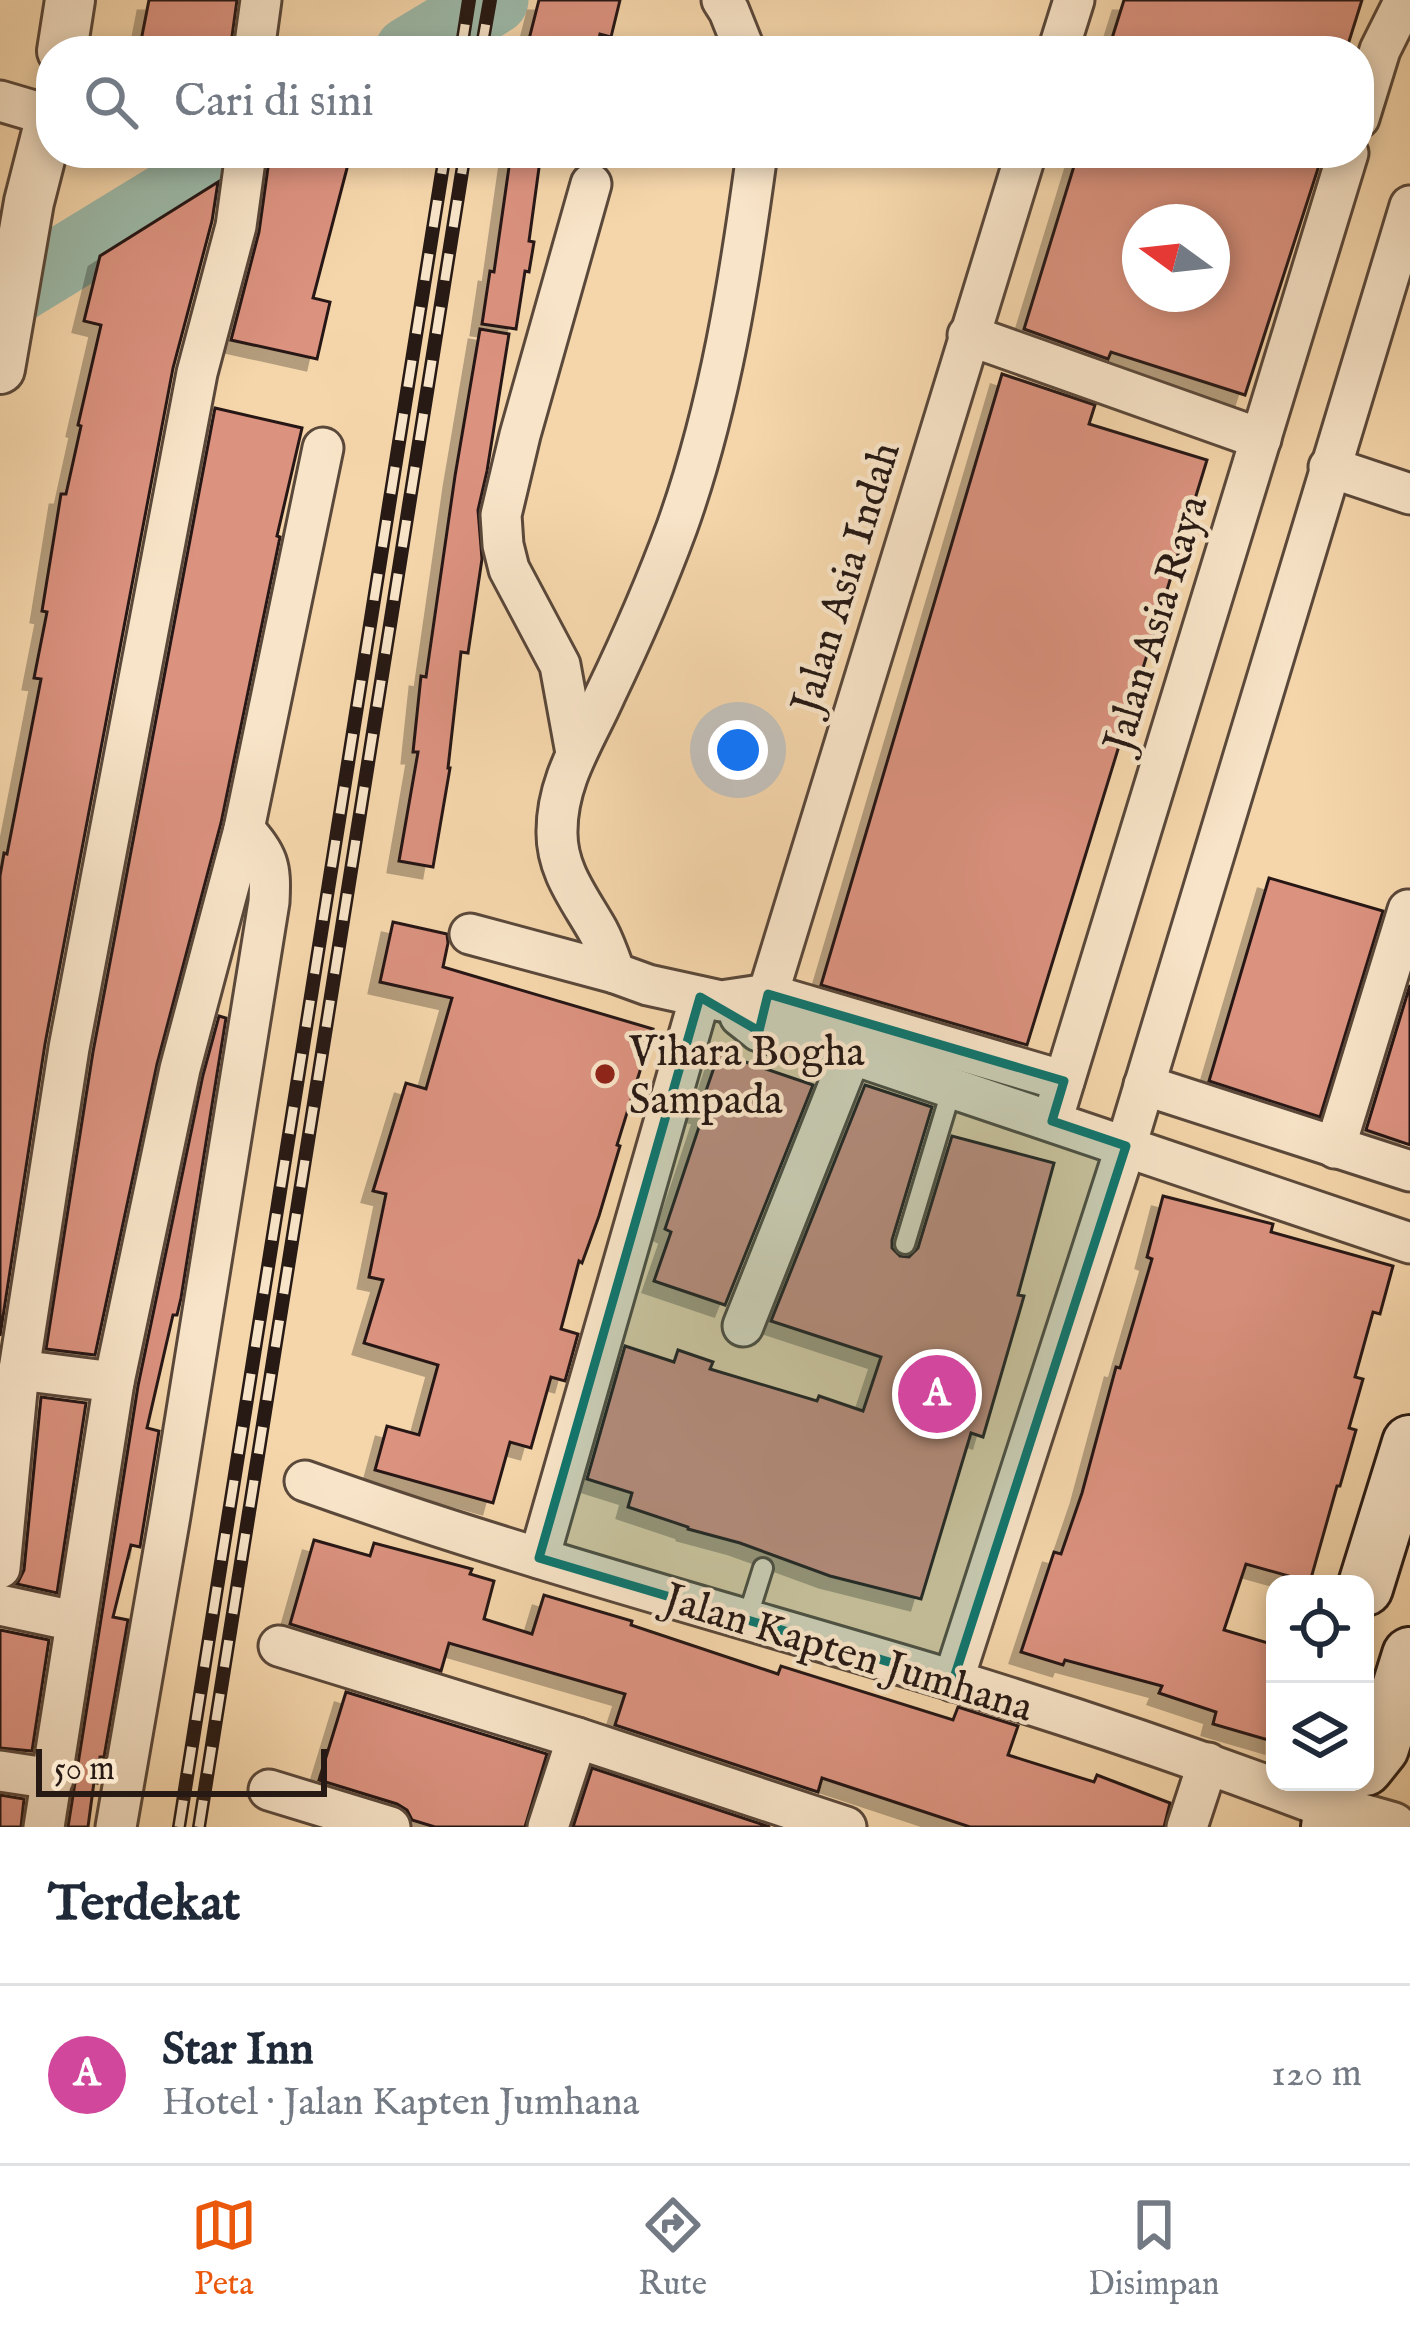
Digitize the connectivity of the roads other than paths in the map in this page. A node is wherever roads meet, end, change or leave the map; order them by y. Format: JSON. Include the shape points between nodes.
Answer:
{"nodes":[{"id":1,"x":70,"y":0,"type":"edge"},
{"id":2,"x":261,"y":0,"type":"edge"},
{"id":3,"x":722,"y":0,"type":"edge"},
{"id":4,"x":1074,"y":0,"type":"edge"},
{"id":5,"x":1405,"y":0,"type":"edge"},
{"id":6,"x":64,"y":36,"type":"edge"},
{"id":7,"x":256,"y":36,"type":"edge"},
{"id":8,"x":738,"y":36,"type":"edge"},
{"id":9,"x":1063,"y":36,"type":"edge"},
{"id":10,"x":1395,"y":57,"type":"edge"},
{"id":11,"x":1374,"y":93,"type":"edge"},
{"id":12,"x":0,"y":101,"type":"edge"},
{"id":13,"x":36,"y":112,"type":"edge"},
{"id":14,"x":36,"y":157,"type":"edge"},
{"id":15,"x":244,"y":168,"type":"edge"},
{"id":16,"x":755,"y":168,"type":"edge"},
{"id":17,"x":1021,"y":168,"type":"edge"},
{"id":18,"x":1343,"y":168,"type":"edge"},
{"id":19,"x":591,"y":184,"type":"dead end"},
{"id":20,"x":21,"y":198,"type":"edge"},
{"id":21,"x":1410,"y":206,"type":"edge"},
{"id":22,"x":968,"y":335,"type":"junction"},
{"id":23,"x":2,"y":359,"type":"edge"},
{"id":24,"x":1261,"y":439,"type":"junction"},
{"id":25,"x":323,"y":448,"type":"dead end"},
{"id":26,"x":1329,"y":467,"type":"junction"},
{"id":27,"x":1410,"y":494,"type":"edge"},
{"id":28,"x":575,"y":754,"type":"junction"},
{"id":29,"x":244,"y":829,"type":"junction"},
{"id":30,"x":1408,"y":910,"type":"edge"},
{"id":31,"x":470,"y":934,"type":"dead end"},
{"id":32,"x":615,"y":973,"type":"junction"},
{"id":33,"x":711,"y":999,"type":"junction"},
{"id":34,"x":764,"y":1012,"type":"junction"},
{"id":35,"x":851,"y":1054,"type":"junction"},
{"id":36,"x":1064,"y":1081,"type":"junction"},
{"id":37,"x":1144,"y":1084,"type":"junction"},
{"id":38,"x":952,"y":1088,"type":"junction"},
{"id":39,"x":1052,"y":1121,"type":"junction"},
{"id":40,"x":1126,"y":1146,"type":"junction"},
{"id":41,"x":1335,"y":1148,"type":"junction"},
{"id":42,"x":1410,"y":1171,"type":"edge"},
{"id":43,"x":1410,"y":1243,"type":"edge"},
{"id":44,"x":905,"y":1244,"type":"dead end"},
{"id":45,"x":742,"y":1326,"type":"dead end"},
{"id":46,"x":19,"y":1370,"type":"junction"},
{"id":47,"x":114,"y":1382,"type":"junction"},
{"id":48,"x":1410,"y":1443,"type":"edge"},
{"id":49,"x":305,"y":1481,"type":"dead end"},
{"id":50,"x":539,"y":1558,"type":"junction"},
{"id":51,"x":0,"y":1568,"type":"edge"},
{"id":52,"x":763,"y":1568,"type":"dead end"},
{"id":53,"x":1369,"y":1575,"type":"edge"},
{"id":54,"x":0,"y":1605,"type":"edge"},
{"id":55,"x":747,"y":1619,"type":"junction"},
{"id":56,"x":74,"y":1621,"type":"junction"},
{"id":57,"x":279,"y":1646,"type":"dead end"},
{"id":58,"x":1410,"y":1655,"type":"edge"},
{"id":59,"x":953,"y":1681,"type":"junction"},
{"id":60,"x":577,"y":1738,"type":"junction"},
{"id":61,"x":1208,"y":1763,"type":"junction"},
{"id":62,"x":0,"y":1771,"type":"edge"},
{"id":63,"x":52,"y":1779,"type":"junction"},
{"id":64,"x":269,"y":1790,"type":"dead end"},
{"id":65,"x":1342,"y":1794,"type":"edge"},
{"id":66,"x":44,"y":1827,"type":"edge"},
{"id":67,"x":116,"y":1827,"type":"edge"},
{"id":68,"x":390,"y":1827,"type":"edge"},
{"id":69,"x":548,"y":1827,"type":"edge"},
{"id":70,"x":846,"y":1827,"type":"edge"},
{"id":71,"x":1187,"y":1827,"type":"edge"},
{"id":72,"x":1392,"y":1827,"type":"edge"}],
"edges":[{"from":1,"to":6,"type":"street"},
{"from":2,"to":7,"type":"street"},
{"from":3,"to":8,"type":"street"},
{"from":4,"to":9,"type":"street"},
{"from":5,"to":10,"type":"street"},
{"from":10,"to":11,"type":"street"},
{"from":12,"to":13,"type":"street"},
{"from":14,"to":20,"type":"street"},
{"from":15,"to":46,"type":"street","via":[[197,373],[78,1001]]},
{"from":16,"to":28,"type":"street","via":[[699,460],[676,530]]},
{"from":17,"to":22,"type":"street","name":"Jalan Asia Indah"},
{"from":18,"to":24,"type":"street","name":"Jalan Asia Raya"},
{"from":19,"to":28,"type":"street","via":[[501,515],[509,569],[560,664]]},
{"from":20,"to":23,"type":"street"},
{"from":21,"to":26,"type":"street"},
{"from":22,"to":24,"type":"street"},
{"from":22,"to":34,"type":"street","name":"Jalan Asia Indah"},
{"from":24,"to":36,"type":"street","name":"Jalan Asia Raya"},
{"from":25,"to":29,"type":"street"},
{"from":26,"to":27,"type":"street"},
{"from":26,"to":37,"type":"street"},
{"from":28,"to":32,"type":"street","via":[[556,835],[564,872]]},
{"from":29,"to":47,"type":"street","via":[[180,1070]]},
{"from":29,"to":67,"type":"street","via":[[264,852],[269,902]]},
{"from":30,"to":41,"type":"street"},
{"from":31,"to":32,"type":"street"},
{"from":32,"to":33,"type":"street"},
{"from":33,"to":34,"type":"street"},
{"from":33,"to":50,"type":"street"},
{"from":34,"to":35,"type":"street"},
{"from":34,"to":36,"type":"street"},
{"from":35,"to":38,"type":"street"},
{"from":35,"to":45,"type":"street"},
{"from":36,"to":39,"type":"street","name":"Jalan Asia Raya"},
{"from":37,"to":40,"type":"street"},
{"from":37,"to":41,"type":"street"},
{"from":38,"to":39,"type":"street"},
{"from":38,"to":44,"type":"lane"},
{"from":39,"to":40,"type":"street"},
{"from":40,"to":43,"type":"street"},
{"from":40,"to":59,"type":"street"},
{"from":41,"to":42,"type":"street"},
{"from":46,"to":47,"type":"street"},
{"from":46,"to":51,"type":"street"},
{"from":47,"to":56,"type":"street"},
{"from":48,"to":53,"type":"main road"},
{"from":49,"to":50,"type":"street","name":"Jalan Kapten Jumhana"},
{"from":50,"to":55,"type":"street","name":"Jalan Kapten Jumhana"},
{"from":52,"to":55,"type":"lane"},
{"from":54,"to":56,"type":"street"},
{"from":55,"to":59,"type":"street","name":"Jalan Kapten Jumhana"},
{"from":56,"to":63,"type":"street"},
{"from":57,"to":60,"type":"street"},
{"from":58,"to":65,"type":"main road","via":[[1381,1748]]},
{"from":59,"to":61,"type":"street","name":"Jalan Kapten Jumhana"},
{"from":60,"to":69,"type":"street"},
{"from":60,"to":70,"type":"street"},
{"from":61,"to":65,"type":"street","name":"Jalan Kapten Jumhana"},
{"from":61,"to":71,"type":"street"},
{"from":62,"to":63,"type":"street"},
{"from":63,"to":66,"type":"street"},
{"from":64,"to":68,"type":"street"},
{"from":65,"to":72,"type":"street","name":"Jalan Kapten Jumhana"}]}
